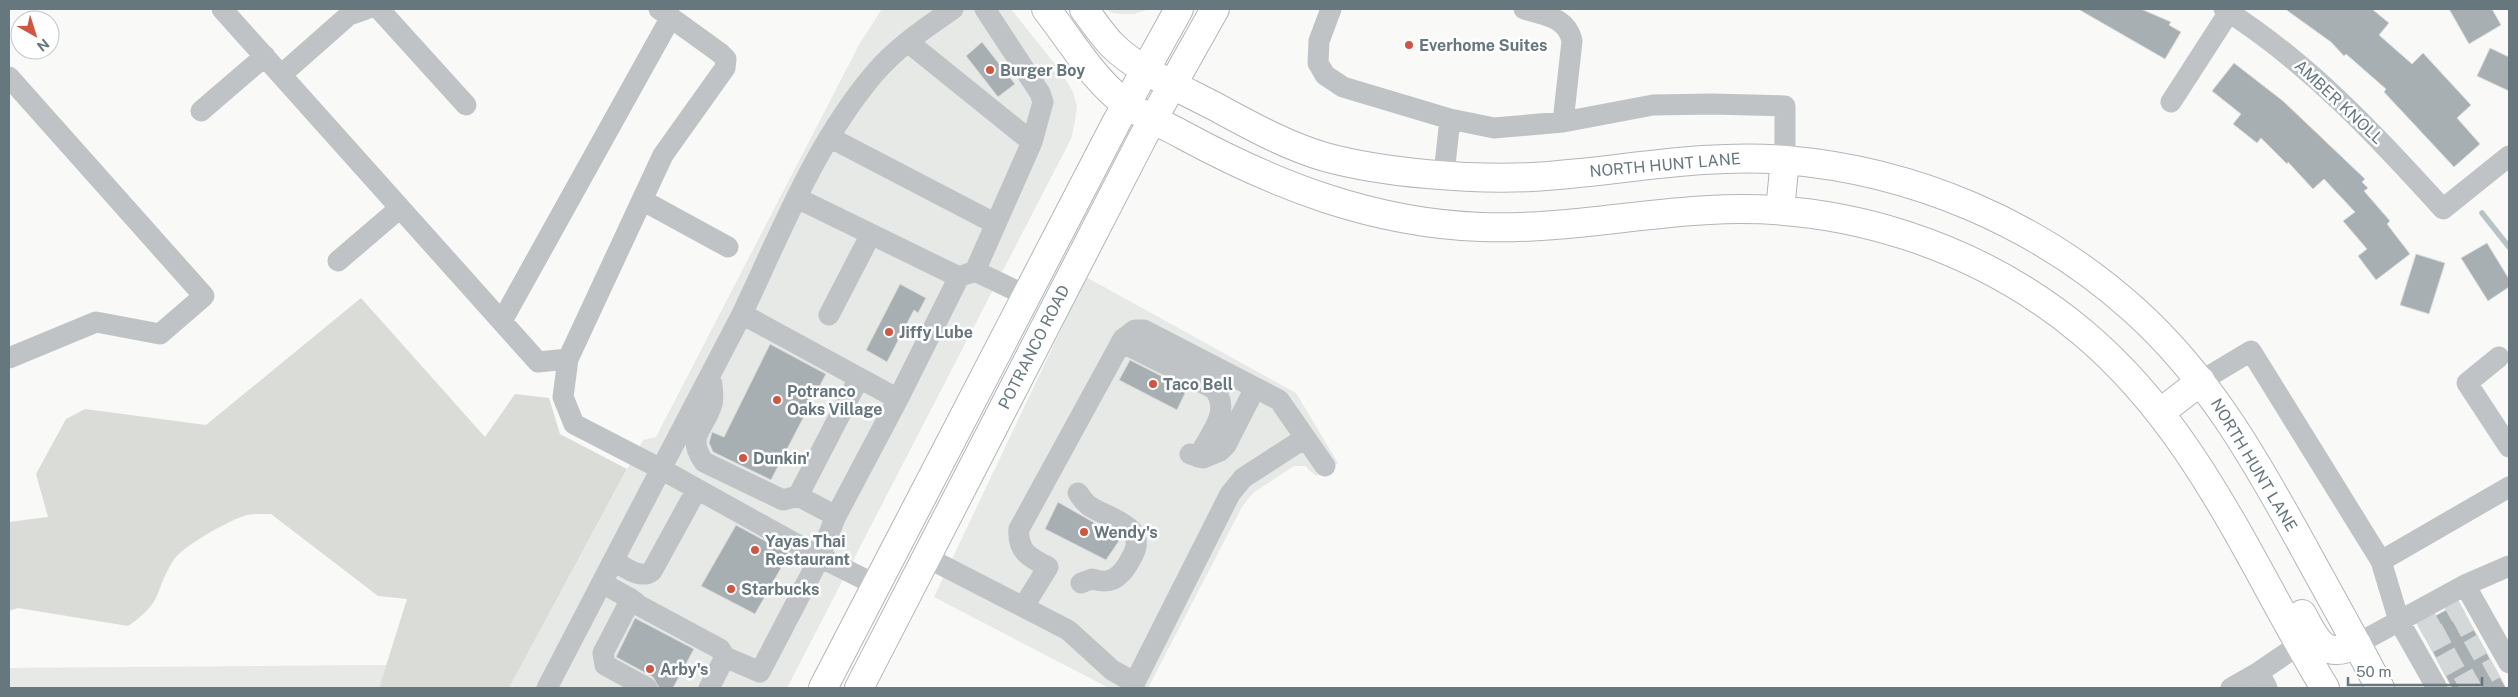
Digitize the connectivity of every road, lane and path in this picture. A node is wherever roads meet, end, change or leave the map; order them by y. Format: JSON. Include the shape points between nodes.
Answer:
{"nodes":[{"id":1,"x":222,"y":9,"type":"edge"},
{"id":2,"x":366,"y":9,"type":"edge"},
{"id":3,"x":379,"y":9,"type":"edge"},
{"id":4,"x":953,"y":9,"type":"edge"},
{"id":5,"x":985,"y":9,"type":"edge"},
{"id":6,"x":1046,"y":9,"type":"edge"},
{"id":7,"x":1084,"y":9,"type":"edge"},
{"id":8,"x":1179,"y":9,"type":"edge"},
{"id":9,"x":1215,"y":9,"type":"edge"},
{"id":10,"x":1331,"y":9,"type":"edge"},
{"id":11,"x":1524,"y":9,"type":"edge"},
{"id":12,"x":2228,"y":10,"type":"edge"},
{"id":13,"x":665,"y":13,"type":"edge"},
{"id":14,"x":908,"y":42,"type":"junction"},
{"id":15,"x":265,"y":56,"type":"junction"},
{"id":16,"x":1147,"y":69,"type":"junction"},
{"id":17,"x":281,"y":75,"type":"junction"},
{"id":18,"x":9,"y":76,"type":"edge"},
{"id":19,"x":1173,"y":83,"type":"junction"},
{"id":20,"x":2171,"y":102,"type":"dead end"},
{"id":21,"x":1128,"y":104,"type":"junction"},
{"id":22,"x":466,"y":105,"type":"dead end"},
{"id":23,"x":201,"y":111,"type":"dead end"},
{"id":24,"x":1154,"y":119,"type":"junction"},
{"id":25,"x":1450,"y":120,"type":"junction"},
{"id":26,"x":1563,"y":122,"type":"junction"},
{"id":27,"x":829,"y":137,"type":"junction"},
{"id":28,"x":1032,"y":142,"type":"junction"},
{"id":29,"x":2509,"y":156,"type":"edge"},
{"id":30,"x":1785,"y":160,"type":"junction"},
{"id":31,"x":1444,"y":174,"type":"junction"},
{"id":32,"x":797,"y":198,"type":"junction"},
{"id":33,"x":642,"y":200,"type":"junction"},
{"id":34,"x":400,"y":208,"type":"junction"},
{"id":35,"x":1780,"y":210,"type":"junction"},
{"id":36,"x":996,"y":224,"type":"junction"},
{"id":37,"x":871,"y":234,"type":"junction"},
{"id":38,"x":728,"y":247,"type":"dead end"},
{"id":39,"x":338,"y":261,"type":"dead end"},
{"id":40,"x":967,"y":274,"type":"junction"},
{"id":41,"x":1027,"y":296,"type":"junction"},
{"id":42,"x":742,"y":314,"type":"junction"},
{"id":43,"x":829,"y":314,"type":"dead end"},
{"id":44,"x":502,"y":321,"type":"junction"},
{"id":45,"x":1121,"y":342,"type":"junction"},
{"id":46,"x":9,"y":358,"type":"edge"},
{"id":47,"x":2506,"y":358,"type":"edge"},
{"id":48,"x":568,"y":360,"type":"junction"},
{"id":49,"x":712,"y":373,"type":"junction"},
{"id":50,"x":859,"y":378,"type":"junction"},
{"id":51,"x":983,"y":381,"type":"junction"},
{"id":52,"x":2201,"y":381,"type":"junction"},
{"id":53,"x":1255,"y":388,"type":"junction"},
{"id":54,"x":898,"y":399,"type":"junction"},
{"id":55,"x":2161,"y":412,"type":"junction"},
{"id":56,"x":1305,"y":438,"type":"junction"},
{"id":57,"x":2509,"y":447,"type":"edge"},
{"id":58,"x":1325,"y":466,"type":"dead end"},
{"id":59,"x":661,"y":469,"type":"junction"},
{"id":60,"x":2509,"y":486,"type":"edge"},
{"id":61,"x":697,"y":489,"type":"junction"},
{"id":62,"x":1078,"y":493,"type":"dead end"},
{"id":63,"x":798,"y":496,"type":"junction"},
{"id":64,"x":836,"y":516,"type":"junction"},
{"id":65,"x":2237,"y":532,"type":"junction"},
{"id":66,"x":820,"y":557,"type":"junction"},
{"id":67,"x":926,"y":557,"type":"junction"},
{"id":68,"x":614,"y":560,"type":"junction"},
{"id":69,"x":2381,"y":560,"type":"junction"},
{"id":70,"x":2509,"y":566,"type":"edge"},
{"id":71,"x":602,"y":583,"type":"junction"},
{"id":72,"x":1081,"y":583,"type":"dead end"},
{"id":73,"x":876,"y":585,"type":"junction"},
{"id":74,"x":631,"y":599,"type":"junction"},
{"id":75,"x":2470,"y":605,"type":"junction"},
{"id":76,"x":1024,"y":606,"type":"junction"},
{"id":77,"x":2414,"y":636,"type":"junction"},
{"id":78,"x":2300,"y":644,"type":"junction"},
{"id":79,"x":2357,"y":644,"type":"junction"},
{"id":80,"x":725,"y":656,"type":"junction"},
{"id":81,"x":2504,"y":664,"type":"edge"},
{"id":82,"x":2436,"y":676,"type":"edge"},
{"id":83,"x":757,"y":680,"type":"edge"},
{"id":84,"x":2263,"y":680,"type":"edge"},
{"id":85,"x":1134,"y":685,"type":"edge"},
{"id":86,"x":547,"y":688,"type":"edge"},
{"id":87,"x":647,"y":688,"type":"edge"},
{"id":88,"x":709,"y":688,"type":"edge"},
{"id":89,"x":823,"y":688,"type":"edge"},
{"id":90,"x":841,"y":688,"type":"edge"},
{"id":91,"x":859,"y":688,"type":"edge"},
{"id":92,"x":2231,"y":688,"type":"edge"},
{"id":93,"x":2325,"y":688,"type":"edge"},
{"id":94,"x":2380,"y":688,"type":"edge"}],
"edges":[{"from":1,"to":15,"type":"street"},
{"from":2,"to":17,"type":"street","via":[[349,15]]},
{"from":3,"to":22,"type":"street"},
{"from":4,"to":14,"type":"street"},
{"from":5,"to":28,"type":"street","via":[[1040,93],[1043,102]]},
{"from":6,"to":21,"type":"main road","via":[[1096,74]]},
{"from":7,"to":16,"type":"main road","name":"NORTH HUNT LANE","via":[[1114,47]]},
{"from":8,"to":16,"type":"main road","name":"POTRANCO ROAD"},
{"from":9,"to":19,"type":"main road","name":"POTRANCO ROAD"},
{"from":10,"to":25,"type":"street","via":[[1319,41],[1318,63],[1325,75],[1343,87]]},
{"from":11,"to":26,"type":"street","via":[[1560,20],[1570,30],[1572,41]]},
{"from":12,"to":20,"type":"street"},
{"from":12,"to":29,"type":"street","name":"AMBER KNOLL","via":[[2340,100],[2444,208]]},
{"from":13,"to":33,"type":"street","via":[[720,53],[726,59],[725,68],[663,155]]},
{"from":13,"to":44,"type":"street"},
{"from":14,"to":27,"type":"street","via":[[875,72]]},
{"from":14,"to":28,"type":"street"},
{"from":15,"to":17,"type":"street"},
{"from":15,"to":23,"type":"street"},
{"from":16,"to":19,"type":"main road","name":"NORTH HUNT LANE"},
{"from":16,"to":21,"type":"main road","name":"POTRANCO ROAD"},
{"from":17,"to":34,"type":"street"},
{"from":18,"to":46,"type":"street","via":[[204,296],[160,334],[96,322]]},
{"from":19,"to":24,"type":"main road","name":"POTRANCO ROAD"},
{"from":19,"to":31,"type":"main road","name":"NORTH HUNT LANE","via":[[1264,132],[1318,154],[1358,164]]},
{"from":21,"to":24,"type":"main road"},
{"from":21,"to":41,"type":"main road","name":"POTRANCO ROAD"},
{"from":24,"to":35,"type":"main road","via":[[1236,163],[1292,188],[1351,207],[1428,223],[1483,227],[1543,226],[1710,210]]},
{"from":24,"to":67,"type":"main road","name":"POTRANCO ROAD"},
{"from":25,"to":26,"type":"street","via":[[1494,128]]},
{"from":25,"to":31,"type":"street"},
{"from":26,"to":30,"type":"street","via":[[1653,105],[1785,106]]},
{"from":27,"to":32,"type":"street"},
{"from":27,"to":36,"type":"street"},
{"from":28,"to":36,"type":"street"},
{"from":30,"to":31,"type":"main road","name":"NORTH HUNT LANE","via":[[1706,159],[1530,177]]},
{"from":30,"to":35,"type":"main road"},
{"from":30,"to":52,"type":"main road","name":"NORTH HUNT LANE","via":[[1866,172],[1912,184],[1969,205],[2030,235],[2092,276],[2132,308]]},
{"from":32,"to":37,"type":"street"},
{"from":32,"to":42,"type":"street"},
{"from":33,"to":38,"type":"street"},
{"from":33,"to":48,"type":"street"},
{"from":34,"to":39,"type":"street"},
{"from":34,"to":44,"type":"street"},
{"from":35,"to":55,"type":"main road","via":[[1857,222],[1900,233],[1945,249],[2003,277],[2081,330]]},
{"from":36,"to":40,"type":"street"},
{"from":37,"to":40,"type":"street"},
{"from":37,"to":43,"type":"street"},
{"from":40,"to":41,"type":"street"},
{"from":40,"to":54,"type":"street"},
{"from":41,"to":51,"type":"main road","name":"POTRANCO ROAD"},
{"from":42,"to":49,"type":"street"},
{"from":42,"to":50,"type":"street"},
{"from":44,"to":48,"type":"street","via":[[538,362]]},
{"from":45,"to":53,"type":"street","via":[[1135,330],[1144,330]]},
{"from":45,"to":53,"type":"street","via":[[1213,388],[1220,396],[1222,411],[1192,454],[1203,458],[1226,445]]},
{"from":45,"to":76,"type":"street","via":[[1019,529],[1018,538],[1024,552],[1048,567]]},
{"from":47,"to":57,"type":"street","via":[[2467,383]]},
{"from":48,"to":59,"type":"street","via":[[563,397],[574,424]]},
{"from":49,"to":59,"type":"street"},
{"from":49,"to":63,"type":"street","via":[[712,403],[696,436],[696,450],[704,462],[783,500]]},
{"from":50,"to":54,"type":"street"},
{"from":50,"to":63,"type":"street"},
{"from":51,"to":67,"type":"main road","via":[[980,417],[917,545],[919,552]]},
{"from":51,"to":73,"type":"main road","name":"POTRANCO ROAD"},
{"from":52,"to":55,"type":"main road"},
{"from":52,"to":69,"type":"street","via":[[2251,351]]},
{"from":52,"to":79,"type":"main road","name":"NORTH HUNT LANE","via":[[2247,447]]},
{"from":53,"to":56,"type":"street","via":[[1279,400]]},
{"from":54,"to":64,"type":"street"},
{"from":55,"to":65,"type":"main road","via":[[2196,460]]},
{"from":56,"to":58,"type":"street"},
{"from":56,"to":85,"type":"street","via":[[1243,478],[1230,494]]},
{"from":59,"to":61,"type":"street"},
{"from":59,"to":68,"type":"street"},
{"from":60,"to":69,"type":"street"},
{"from":61,"to":66,"type":"street"},
{"from":61,"to":68,"type":"street","via":[[652,571],[641,575]]},
{"from":62,"to":72,"type":"street","via":[[1088,506],[1127,525],[1136,544],[1125,569],[1115,579],[1102,582],[1092,579]]},
{"from":63,"to":64,"type":"street"},
{"from":64,"to":66,"type":"street"},
{"from":65,"to":78,"type":"main road"},
{"from":65,"to":79,"type":"main road","via":[[2263,544],[2320,644],[2334,652]]},
{"from":66,"to":73,"type":"street"},
{"from":66,"to":83,"type":"street"},
{"from":67,"to":76,"type":"street"},
{"from":67,"to":91,"type":"main road","name":"POTRANCO ROAD"},
{"from":68,"to":71,"type":"street"},
{"from":69,"to":77,"type":"street"},
{"from":70,"to":75,"type":"street"},
{"from":71,"to":74,"type":"street"},
{"from":71,"to":86,"type":"street"},
{"from":73,"to":89,"type":"main road","name":"POTRANCO ROAD"},
{"from":73,"to":90,"type":"main road","via":[[883,593],[882,604]]},
{"from":74,"to":80,"type":"street","via":[[720,649]]},
{"from":74,"to":87,"type":"street","via":[[603,653],[603,659],[605,665]]},
{"from":75,"to":77,"type":"street"},
{"from":75,"to":81,"type":"street"},
{"from":76,"to":85,"type":"street","via":[[1068,630],[1112,670]]},
{"from":77,"to":79,"type":"street"},
{"from":77,"to":82,"type":"street"},
{"from":78,"to":84,"type":"street"},
{"from":78,"to":93,"type":"main road"},
{"from":79,"to":94,"type":"main road","name":"NORTH HUNT LANE"},
{"from":80,"to":83,"type":"street"},
{"from":80,"to":88,"type":"street"},
{"from":84,"to":92,"type":"street"}]}
